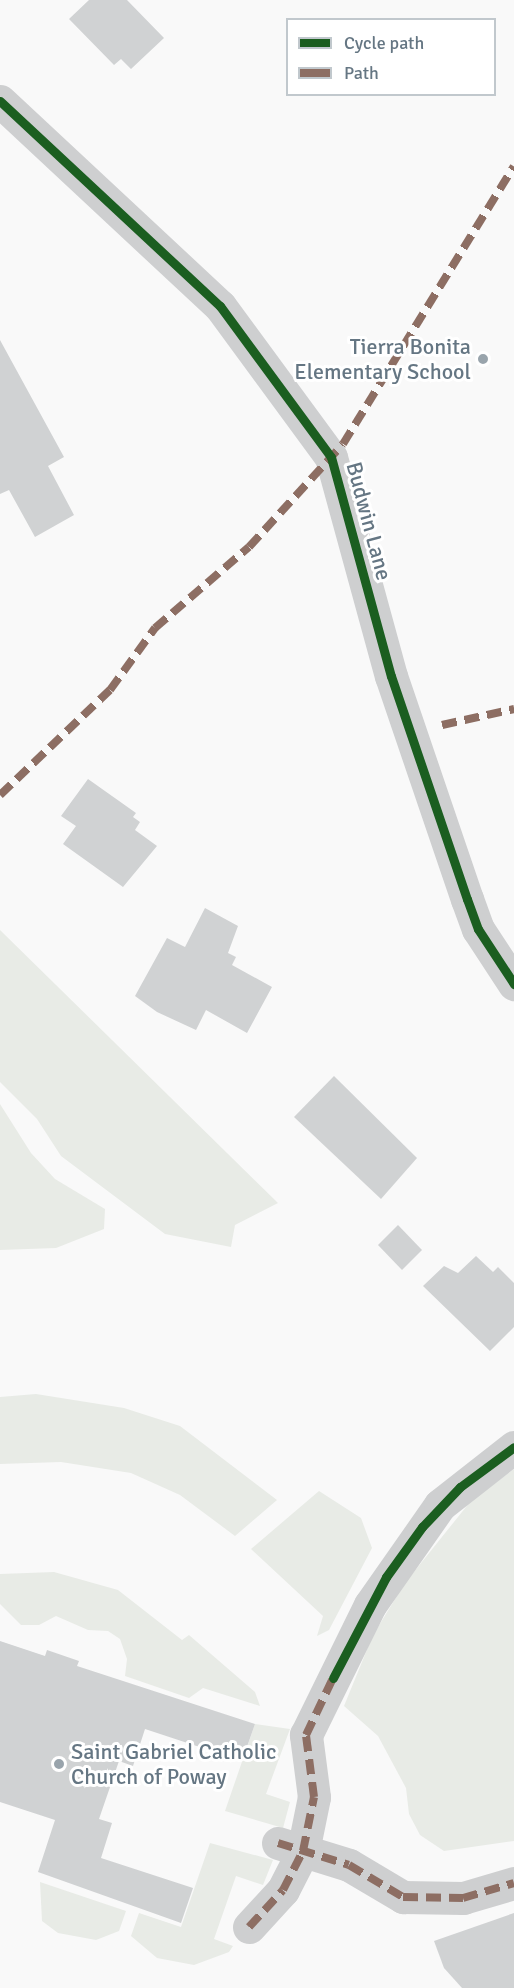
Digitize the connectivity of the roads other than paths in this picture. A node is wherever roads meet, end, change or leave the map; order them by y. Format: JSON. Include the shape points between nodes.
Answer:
{"nodes":[{"id":1,"x":0,"y":101,"type":"edge"},
{"id":2,"x":514,"y":984,"type":"edge"},
{"id":3,"x":514,"y":1447,"type":"edge"},
{"id":4,"x":291,"y":1847,"type":"junction"},
{"id":5,"x":514,"y":1883,"type":"edge"},
{"id":6,"x":249,"y":1927,"type":"dead end"}],
"edges":[{"from":1,"to":2,"type":"street","name":"Budwin Lane","via":[[220,306],[331,457],[390,676],[467,899],[478,929]]},
{"from":3,"to":4,"type":"street","via":[[460,1488],[422,1527],[381,1586],[306,1736],[314,1797]]},
{"from":4,"to":5,"type":"street","via":[[349,1865],[403,1897],[463,1898]]},
{"from":4,"to":6,"type":"street","via":[[283,1890]]}]}
